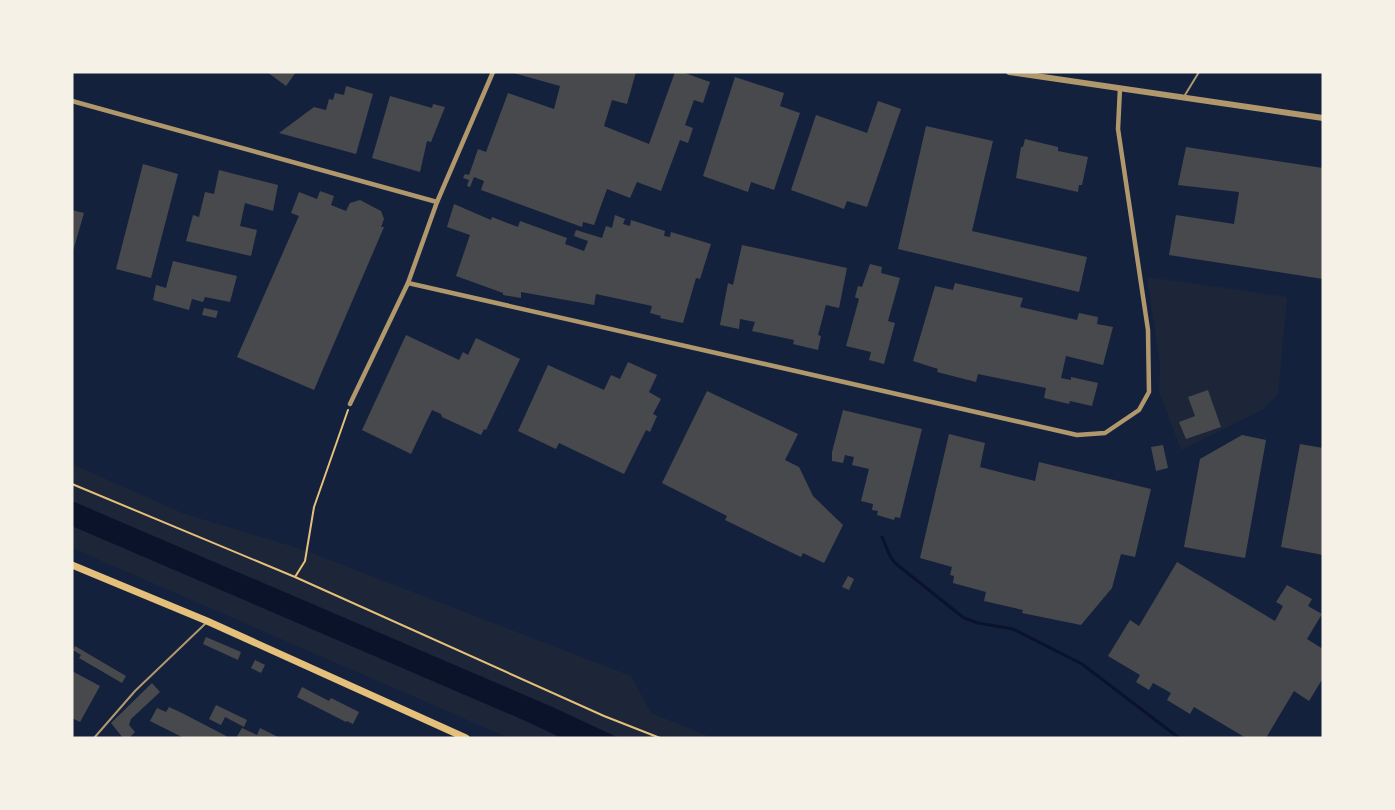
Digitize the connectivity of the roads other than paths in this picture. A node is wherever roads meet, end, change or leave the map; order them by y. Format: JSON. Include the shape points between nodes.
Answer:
{"nodes":[{"id":1,"x":493,"y":72,"type":"edge"},
{"id":2,"x":1009,"y":72,"type":"edge"},
{"id":3,"x":1199,"y":72,"type":"edge"},
{"id":4,"x":1120,"y":88,"type":"junction"},
{"id":5,"x":1184,"y":98,"type":"junction"},
{"id":6,"x":72,"y":101,"type":"edge"},
{"id":7,"x":1323,"y":118,"type":"edge"},
{"id":8,"x":437,"y":202,"type":"junction"},
{"id":9,"x":408,"y":283,"type":"junction"},
{"id":10,"x":350,"y":404,"type":"road end"},
{"id":11,"x":72,"y":565,"type":"edge"},
{"id":12,"x":207,"y":621,"type":"junction"},
{"id":13,"x":94,"y":738,"type":"edge"},
{"id":14,"x":466,"y":738,"type":"edge"}],
"edges":[{"from":1,"to":8,"type":"street"},
{"from":2,"to":4,"type":"street"},
{"from":3,"to":5,"type":"lane"},
{"from":4,"to":5,"type":"street"},
{"from":4,"to":9,"type":"street","via":[[1118,129],[1148,330],[1149,392],[1138,410],[1105,433],[1077,435]]},
{"from":5,"to":7,"type":"street"},
{"from":6,"to":8,"type":"street"},
{"from":8,"to":9,"type":"street"},
{"from":9,"to":10,"type":"street"},
{"from":11,"to":12,"type":"main road"},
{"from":12,"to":13,"type":"lane","via":[[135,691]]},
{"from":12,"to":14,"type":"main road"}]}
